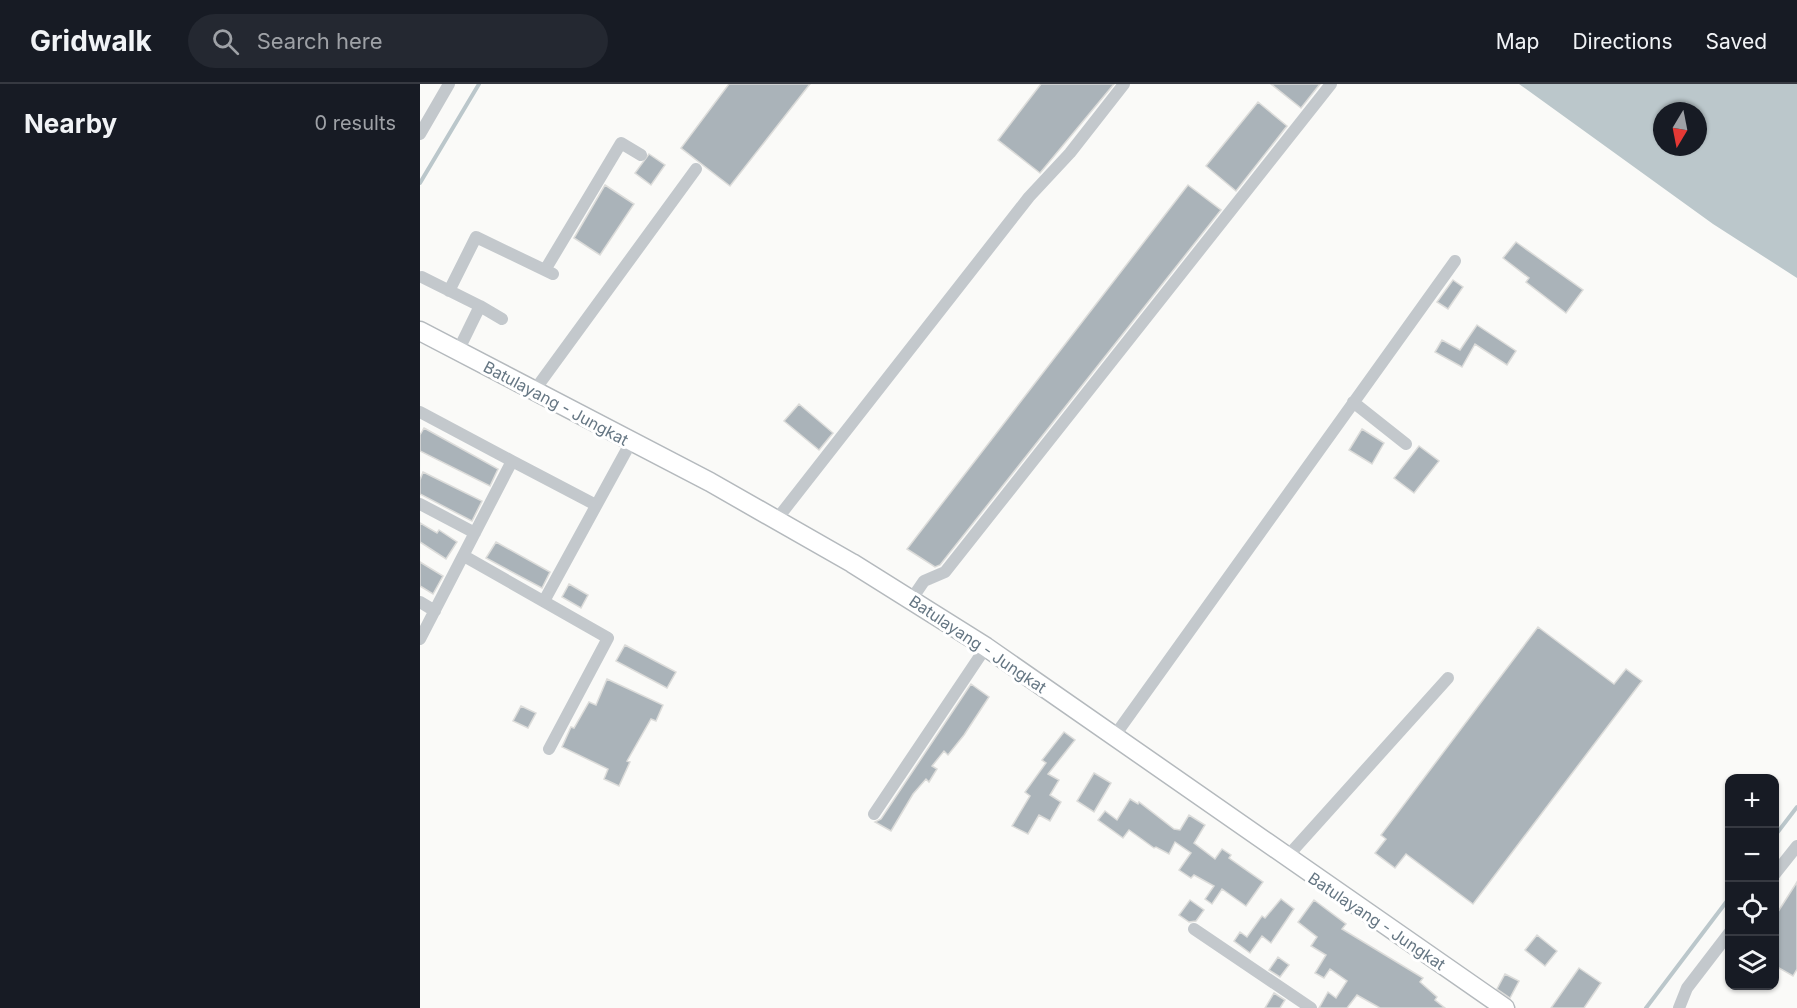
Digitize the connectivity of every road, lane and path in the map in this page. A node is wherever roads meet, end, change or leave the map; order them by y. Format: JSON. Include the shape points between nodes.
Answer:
{"nodes":[{"id":1,"x":449,"y":84,"type":"edge"},
{"id":2,"x":1124,"y":84,"type":"edge"},
{"id":3,"x":1331,"y":84,"type":"edge"},
{"id":4,"x":420,"y":134,"type":"edge"},
{"id":5,"x":641,"y":155,"type":"dead end"},
{"id":6,"x":696,"y":169,"type":"dead end"},
{"id":7,"x":1455,"y":261,"type":"dead end"},
{"id":8,"x":422,"y":277,"type":"dead end"},
{"id":9,"x":449,"y":291,"type":"junction"},
{"id":10,"x":480,"y":306,"type":"junction"},
{"id":11,"x":502,"y":320,"type":"dead end"},
{"id":12,"x":420,"y":331,"type":"edge"},
{"id":13,"x":458,"y":351,"type":"junction"},
{"id":14,"x":534,"y":391,"type":"junction"},
{"id":15,"x":1353,"y":402,"type":"junction"},
{"id":16,"x":420,"y":412,"type":"edge"},
{"id":17,"x":631,"y":442,"type":"junction"},
{"id":18,"x":1406,"y":444,"type":"dead end"},
{"id":19,"x":512,"y":461,"type":"junction"},
{"id":20,"x":420,"y":504,"type":"edge"},
{"id":21,"x":596,"y":505,"type":"junction"},
{"id":22,"x":777,"y":519,"type":"junction"},
{"id":23,"x":475,"y":533,"type":"junction"},
{"id":24,"x":464,"y":556,"type":"junction"},
{"id":25,"x":911,"y":600,"type":"junction"},
{"id":26,"x":544,"y":601,"type":"junction"},
{"id":27,"x":420,"y":602,"type":"edge"},
{"id":28,"x":435,"y":611,"type":"junction"},
{"id":29,"x":420,"y":639,"type":"edge"},
{"id":30,"x":986,"y":647,"type":"junction"},
{"id":31,"x":1448,"y":678,"type":"dead end"},
{"id":32,"x":1113,"y":738,"type":"junction"},
{"id":33,"x":549,"y":749,"type":"dead end"},
{"id":34,"x":874,"y":814,"type":"dead end"},
{"id":35,"x":1797,"y":846,"type":"edge"},
{"id":36,"x":1286,"y":858,"type":"junction"},
{"id":37,"x":1779,"y":869,"type":"edge"},
{"id":38,"x":1194,"y":929,"type":"dead end"},
{"id":39,"x":1728,"y":936,"type":"edge"},
{"id":40,"x":1311,"y":1008,"type":"edge"},
{"id":41,"x":1504,"y":1008,"type":"edge"},
{"id":42,"x":1679,"y":1008,"type":"edge"}],
"edges":[{"from":1,"to":4,"type":"street"},
{"from":2,"to":22,"type":"street","via":[[1070,153],[1029,197]]},
{"from":3,"to":25,"type":"street","via":[[945,572],[924,581]]},
{"from":5,"to":9,"type":"street","via":[[621,143],[549,272],[476,237]]},
{"from":6,"to":14,"type":"street"},
{"from":7,"to":15,"type":"street"},
{"from":8,"to":9,"type":"street"},
{"from":9,"to":10,"type":"street"},
{"from":10,"to":11,"type":"street"},
{"from":10,"to":13,"type":"street"},
{"from":12,"to":13,"type":"highway","name":"Batulayang - Jungkat"},
{"from":13,"to":14,"type":"highway","name":"Batulayang - Jungkat"},
{"from":14,"to":17,"type":"highway","name":"Batulayang - Jungkat"},
{"from":15,"to":18,"type":"street"},
{"from":15,"to":32,"type":"street"},
{"from":16,"to":19,"type":"street"},
{"from":17,"to":21,"type":"street"},
{"from":17,"to":22,"type":"highway","name":"Batulayang - Jungkat"},
{"from":19,"to":21,"type":"street"},
{"from":19,"to":23,"type":"street"},
{"from":20,"to":23,"type":"street"},
{"from":21,"to":26,"type":"street"},
{"from":22,"to":25,"type":"highway","name":"Batulayang - Jungkat"},
{"from":23,"to":24,"type":"street"},
{"from":24,"to":26,"type":"street"},
{"from":24,"to":28,"type":"street"},
{"from":25,"to":30,"type":"highway","name":"Batulayang - Jungkat"},
{"from":26,"to":33,"type":"street","via":[[606,634],[608,641]]},
{"from":27,"to":28,"type":"street"},
{"from":28,"to":29,"type":"street"},
{"from":30,"to":32,"type":"highway","name":"Batulayang - Jungkat"},
{"from":30,"to":34,"type":"street"},
{"from":31,"to":36,"type":"street"},
{"from":32,"to":36,"type":"highway","name":"Batulayang - Jungkat"},
{"from":35,"to":37,"type":"street"},
{"from":36,"to":41,"type":"highway","name":"Batulayang - Jungkat"},
{"from":38,"to":40,"type":"street"},
{"from":39,"to":42,"type":"street","via":[[1687,988]]}]}
